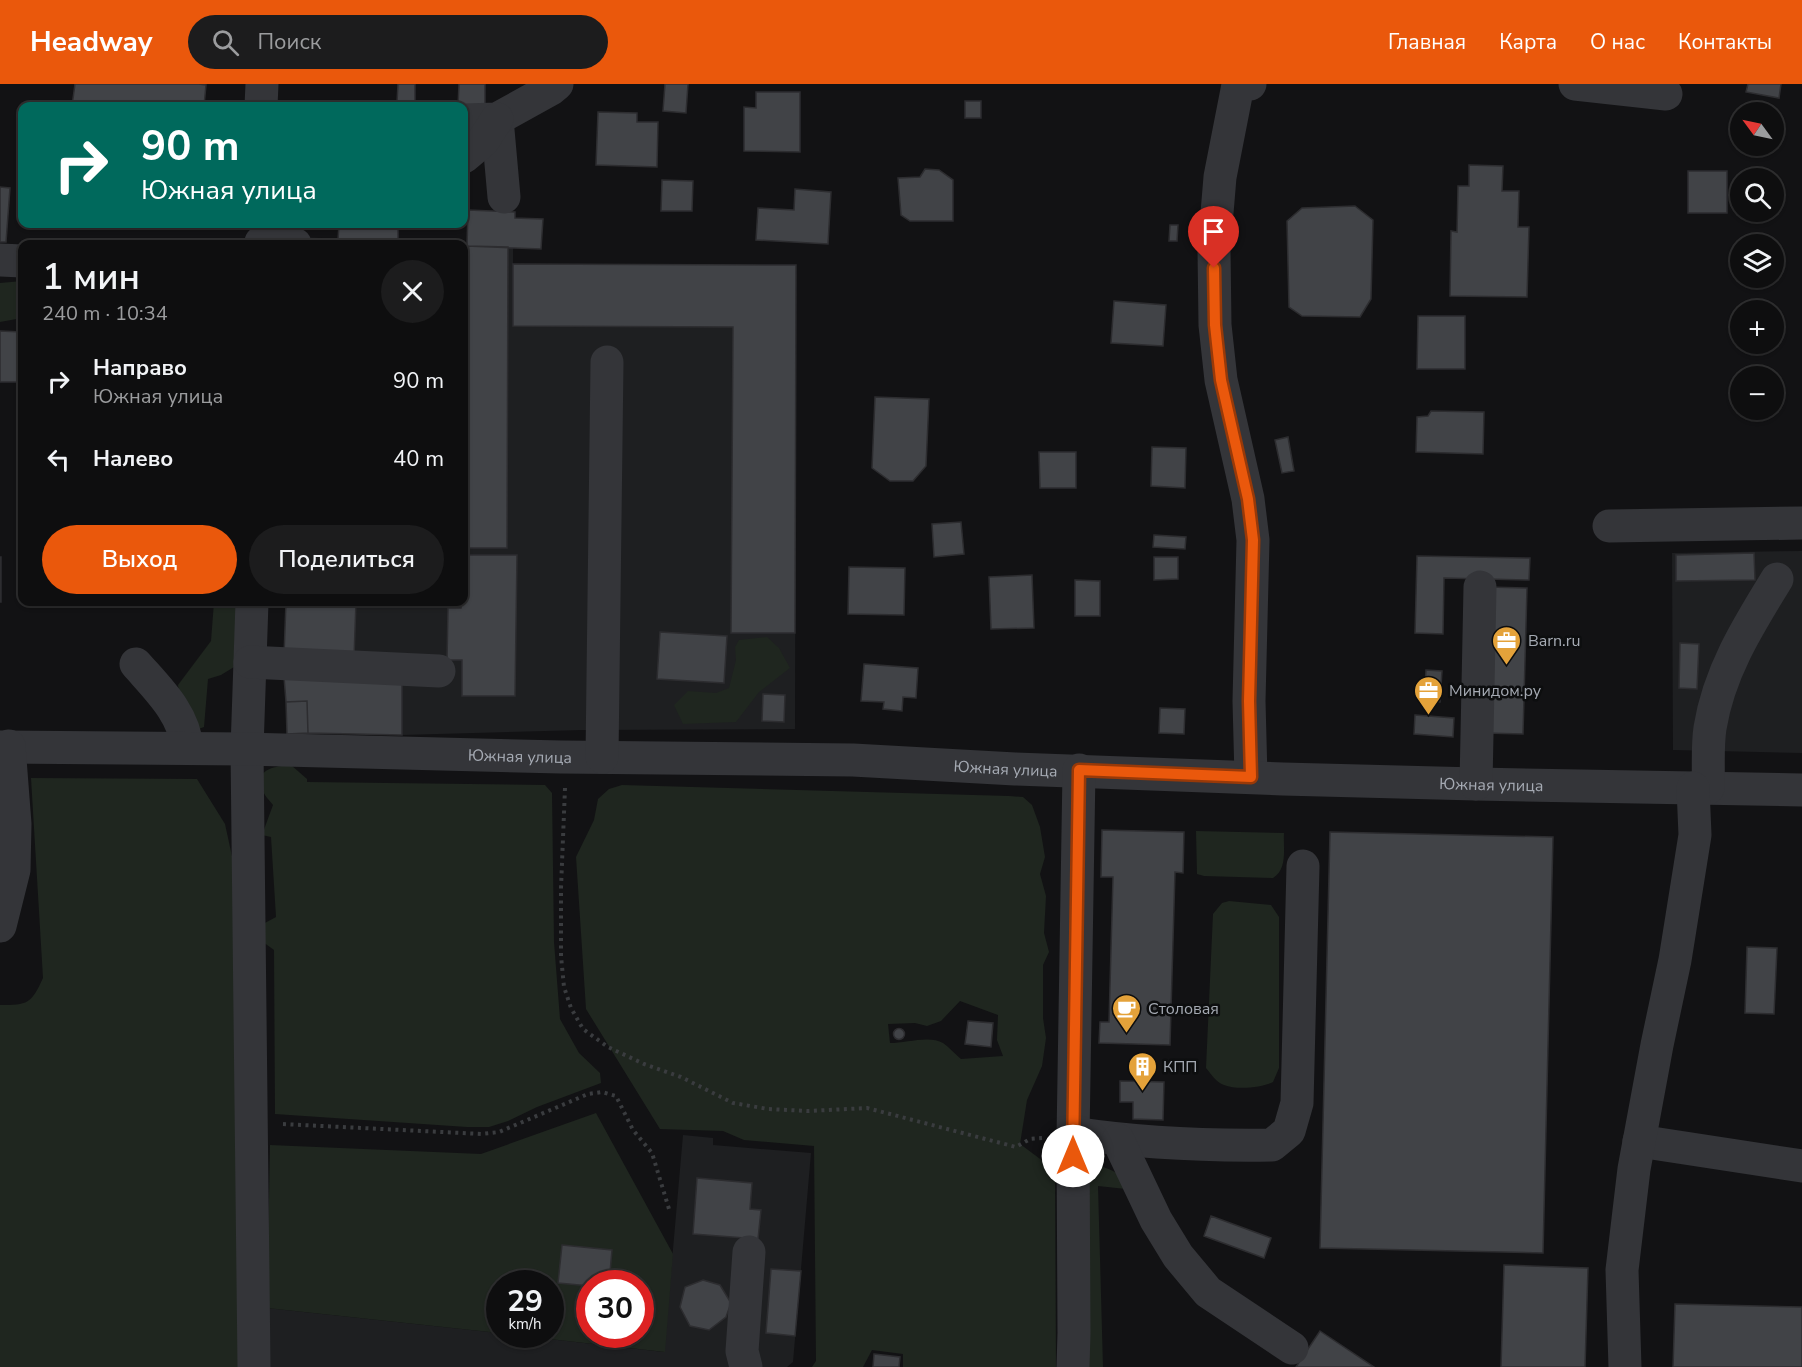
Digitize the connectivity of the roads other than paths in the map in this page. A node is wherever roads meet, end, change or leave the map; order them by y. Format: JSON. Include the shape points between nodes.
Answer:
{"nodes":[{"id":1,"x":261,"y":84,"type":"edge"},
{"id":2,"x":557,"y":84,"type":"edge"},
{"id":3,"x":1250,"y":84,"type":"edge"},
{"id":4,"x":1575,"y":84,"type":"edge"},
{"id":5,"x":1666,"y":94,"type":"dead end"},
{"id":6,"x":261,"y":102,"type":"edge"},
{"id":7,"x":497,"y":119,"type":"junction"},
{"id":8,"x":468,"y":120,"type":"edge"},
{"id":9,"x":468,"y":154,"type":"edge"},
{"id":10,"x":504,"y":196,"type":"dead end"},
{"id":11,"x":0,"y":260,"type":"edge"},
{"id":12,"x":18,"y":261,"type":"edge"},
{"id":13,"x":608,"y":362,"type":"dead end"},
{"id":14,"x":1802,"y":523,"type":"edge"},
{"id":15,"x":1609,"y":526,"type":"dead end"},
{"id":16,"x":1777,"y":579,"type":"dead end"},
{"id":17,"x":1480,"y":587,"type":"dead end"},
{"id":18,"x":252,"y":606,"type":"edge"},
{"id":19,"x":250,"y":662,"type":"junction"},
{"id":20,"x":136,"y":664,"type":"dead end"},
{"id":21,"x":439,"y":671,"type":"dead end"},
{"id":22,"x":4,"y":747,"type":"edge"},
{"id":23,"x":187,"y":748,"type":"junction"},
{"id":24,"x":248,"y":748,"type":"junction"},
{"id":25,"x":602,"y":757,"type":"junction"},
{"id":26,"x":1079,"y":770,"type":"junction"},
{"id":27,"x":1251,"y":777,"type":"junction"},
{"id":28,"x":1476,"y":784,"type":"junction"},
{"id":29,"x":1701,"y":788,"type":"junction"},
{"id":30,"x":1802,"y":790,"type":"edge"},
{"id":31,"x":1303,"y":866,"type":"dead end"},
{"id":32,"x":0,"y":926,"type":"edge"},
{"id":33,"x":1073,"y":1135,"type":"junction"},
{"id":34,"x":1118,"y":1140,"type":"junction"},
{"id":35,"x":1639,"y":1141,"type":"junction"},
{"id":36,"x":1802,"y":1166,"type":"edge"},
{"id":37,"x":749,"y":1252,"type":"dead end"},
{"id":38,"x":1292,"y":1348,"type":"dead end"},
{"id":39,"x":254,"y":1367,"type":"edge"},
{"id":40,"x":747,"y":1367,"type":"edge"},
{"id":41,"x":1073,"y":1367,"type":"edge"},
{"id":42,"x":1625,"y":1367,"type":"edge"}],
"edges":[{"from":1,"to":6,"type":"street"},
{"from":2,"to":7,"type":"street"},
{"from":3,"to":27,"type":"street","via":[[1238,86],[1220,177],[1214,249],[1215,325],[1221,380],[1248,499],[1253,540]]},
{"from":4,"to":5,"type":"street"},
{"from":7,"to":8,"type":"street"},
{"from":7,"to":9,"type":"street","via":[[483,141]]},
{"from":7,"to":10,"type":"street"},
{"from":11,"to":12,"type":"street"},
{"from":13,"to":25,"type":"street"},
{"from":14,"to":15,"type":"street"},
{"from":16,"to":29,"type":"street","via":[[1729,662],[1719,690]]},
{"from":17,"to":28,"type":"street"},
{"from":18,"to":19,"type":"street"},
{"from":19,"to":21,"type":"street"},
{"from":19,"to":24,"type":"street"},
{"from":20,"to":23,"type":"street","via":[[174,711]]},
{"from":22,"to":23,"type":"street","name":"Южная улица"},
{"from":22,"to":32,"type":"street","via":[[15,824],[14,870]]},
{"from":23,"to":24,"type":"street","name":"Южная улица"},
{"from":24,"to":25,"type":"street","name":"Южная улица"},
{"from":24,"to":39,"type":"street"},
{"from":25,"to":26,"type":"street","name":"Южная улица","via":[[853,760]]},
{"from":26,"to":27,"type":"street","name":"Южная улица"},
{"from":26,"to":33,"type":"street"},
{"from":27,"to":28,"type":"street","name":"Южная улица"},
{"from":28,"to":29,"type":"street","name":"Южная улица"},
{"from":29,"to":30,"type":"street","name":"Южная улица"},
{"from":29,"to":35,"type":"street","via":[[1675,960]]},
{"from":31,"to":34,"type":"street","via":[[1298,1103],[1289,1131],[1272,1145]]},
{"from":33,"to":34,"type":"street"},
{"from":33,"to":41,"type":"street"},
{"from":34,"to":38,"type":"street","via":[[1156,1220],[1208,1293]]},
{"from":35,"to":36,"type":"street"},
{"from":35,"to":42,"type":"street","via":[[1622,1270]]},
{"from":37,"to":40,"type":"street","via":[[742,1351]]}]}
